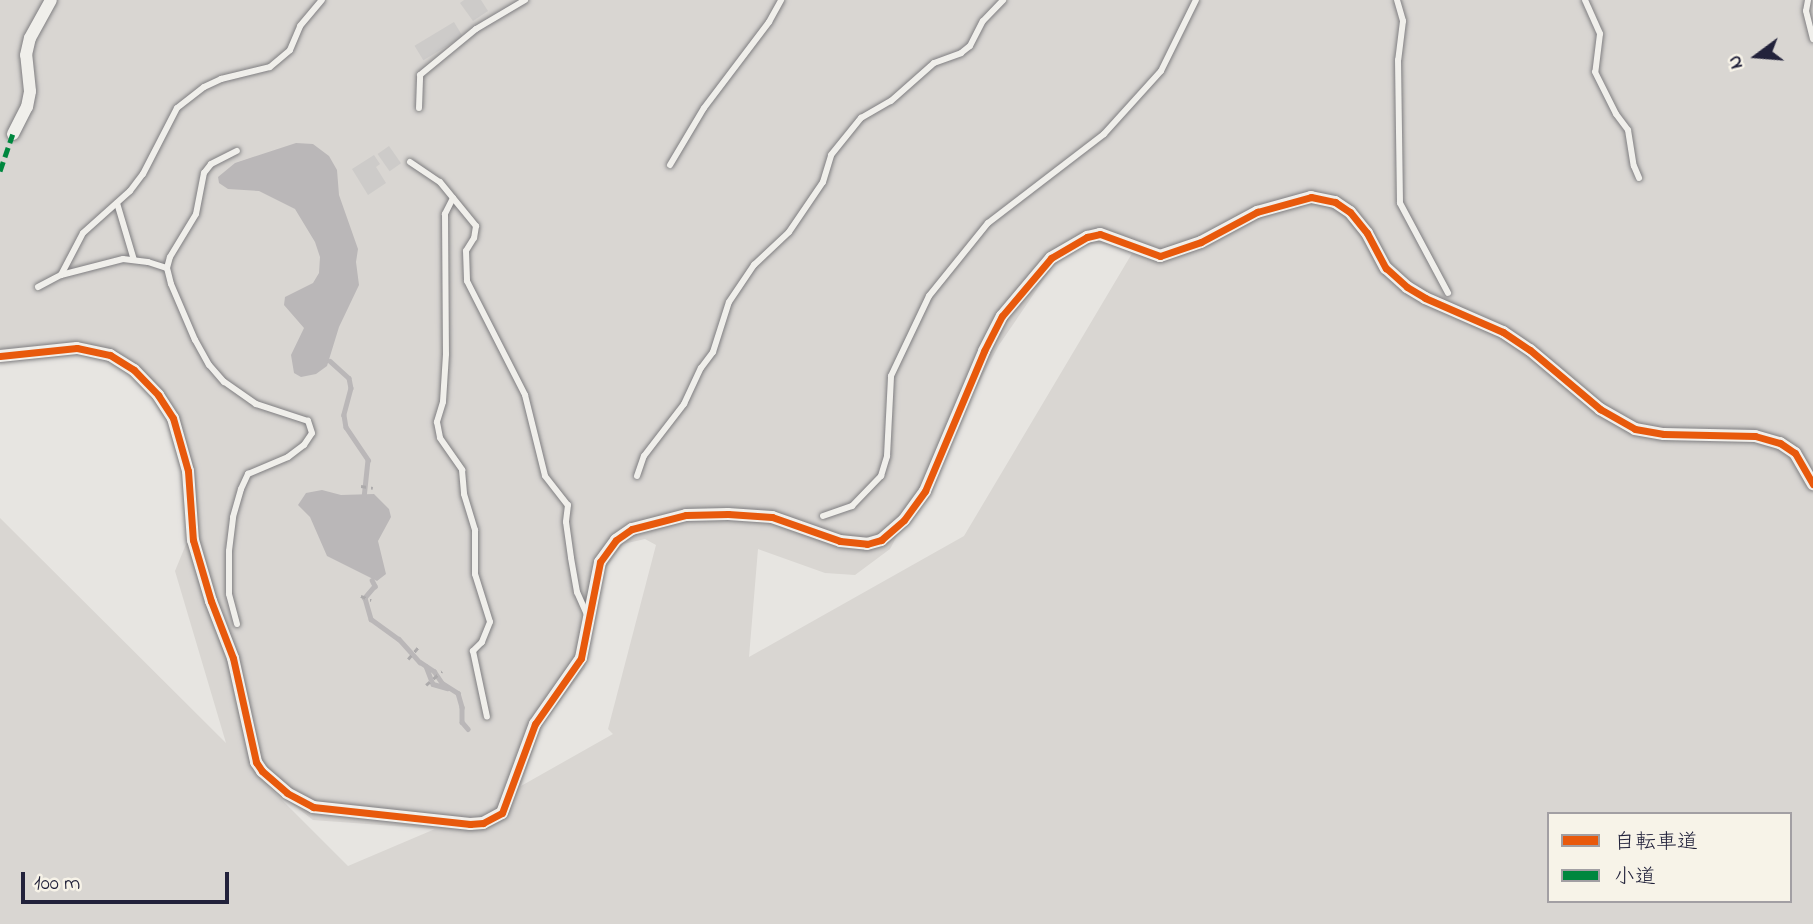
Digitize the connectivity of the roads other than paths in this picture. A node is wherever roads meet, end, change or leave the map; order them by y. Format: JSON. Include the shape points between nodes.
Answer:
{"nodes":[{"id":1,"x":51,"y":0,"type":"edge"},
{"id":2,"x":322,"y":0,"type":"edge"},
{"id":3,"x":525,"y":0,"type":"edge"},
{"id":4,"x":781,"y":0,"type":"edge"},
{"id":5,"x":1003,"y":0,"type":"edge"},
{"id":6,"x":1196,"y":0,"type":"edge"},
{"id":7,"x":1397,"y":0,"type":"edge"},
{"id":8,"x":1585,"y":0,"type":"edge"},
{"id":9,"x":1808,"y":0,"type":"edge"},
{"id":10,"x":1813,"y":39,"type":"edge"},
{"id":11,"x":419,"y":108,"type":"dead end"},
{"id":12,"x":13,"y":134,"type":"dead end"},
{"id":13,"x":237,"y":151,"type":"dead end"},
{"id":14,"x":410,"y":162,"type":"dead end"},
{"id":15,"x":670,"y":165,"type":"dead end"},
{"id":16,"x":1639,"y":178,"type":"dead end"},
{"id":17,"x":453,"y":198,"type":"junction"},
{"id":18,"x":117,"y":203,"type":"junction"},
{"id":19,"x":134,"y":260,"type":"junction"},
{"id":20,"x":167,"y":268,"type":"junction"},
{"id":21,"x":61,"y":275,"type":"junction"},
{"id":22,"x":38,"y":287,"type":"dead end"},
{"id":23,"x":1448,"y":293,"type":"dead end"},
{"id":24,"x":0,"y":356,"type":"edge"},
{"id":25,"x":638,"y":476,"type":"dead end"},
{"id":26,"x":1813,"y":484,"type":"edge"},
{"id":27,"x":823,"y":516,"type":"dead end"},
{"id":28,"x":589,"y":621,"type":"junction"},
{"id":29,"x":236,"y":624,"type":"dead end"},
{"id":30,"x":487,"y":718,"type":"dead end"}],
"edges":[{"from":1,"to":12,"type":"street","via":[[30,38],[26,55],[30,91]]},
{"from":2,"to":18,"type":"lane","via":[[300,26],[290,50],[270,67],[221,79],[177,108],[143,174]]},
{"from":3,"to":11,"type":"lane","via":[[476,29],[419,75]]},
{"from":4,"to":15,"type":"lane","via":[[704,108]]},
{"from":5,"to":25,"type":"lane","via":[[983,20],[970,46],[934,63],[891,101],[861,118],[831,155],[823,182],[789,232],[754,265],[729,302],[713,352],[684,404],[644,456]]},
{"from":6,"to":27,"type":"lane","via":[[1167,62],[1104,134],[988,223],[929,296],[891,376],[887,456],[881,476],[852,506]]},
{"from":7,"to":23,"type":"lane","via":[[1403,21],[1398,60],[1400,203]]},
{"from":8,"to":16,"type":"lane","via":[[1600,34],[1595,72],[1628,130]]},
{"from":9,"to":10,"type":"lane"},
{"from":13,"to":20,"type":"lane","via":[[211,164],[204,173],[196,214]]},
{"from":14,"to":17,"type":"lane","via":[[440,182]]},
{"from":17,"to":28,"type":"lane","via":[[476,226],[466,251],[467,281],[525,395],[545,477],[568,505],[570,558]]},
{"from":17,"to":30,"type":"lane","via":[[445,214],[446,354],[437,422],[440,438],[462,470],[475,530],[475,574],[490,622],[473,651]]},
{"from":18,"to":19,"type":"lane"},
{"from":18,"to":21,"type":"lane","via":[[83,233]]},
{"from":19,"to":20,"type":"lane"},
{"from":19,"to":21,"type":"lane"},
{"from":20,"to":29,"type":"lane","via":[[209,366],[256,404],[312,426],[311,438],[304,445],[248,474],[241,489],[229,551],[229,594]]},
{"from":21,"to":22,"type":"lane"},
{"from":24,"to":28,"type":"street","via":[[77,348],[110,355],[134,370],[158,395],[173,418],[188,471],[193,540],[233,659],[256,762],[287,793],[313,807],[470,824],[494,819],[502,813],[535,724],[581,658]]},
{"from":26,"to":28,"type":"street","via":[[1795,453],[1780,443],[1755,436],[1635,429],[1600,409],[1503,332],[1407,287],[1386,268],[1350,212],[1335,202],[1311,197],[1257,212],[1201,242],[1160,256],[1100,234],[1075,242],[1051,258],[1002,316],[925,491],[904,520],[881,540],[848,542],[772,517],[728,514],[686,515],[632,529],[616,540],[600,562]]}]}
